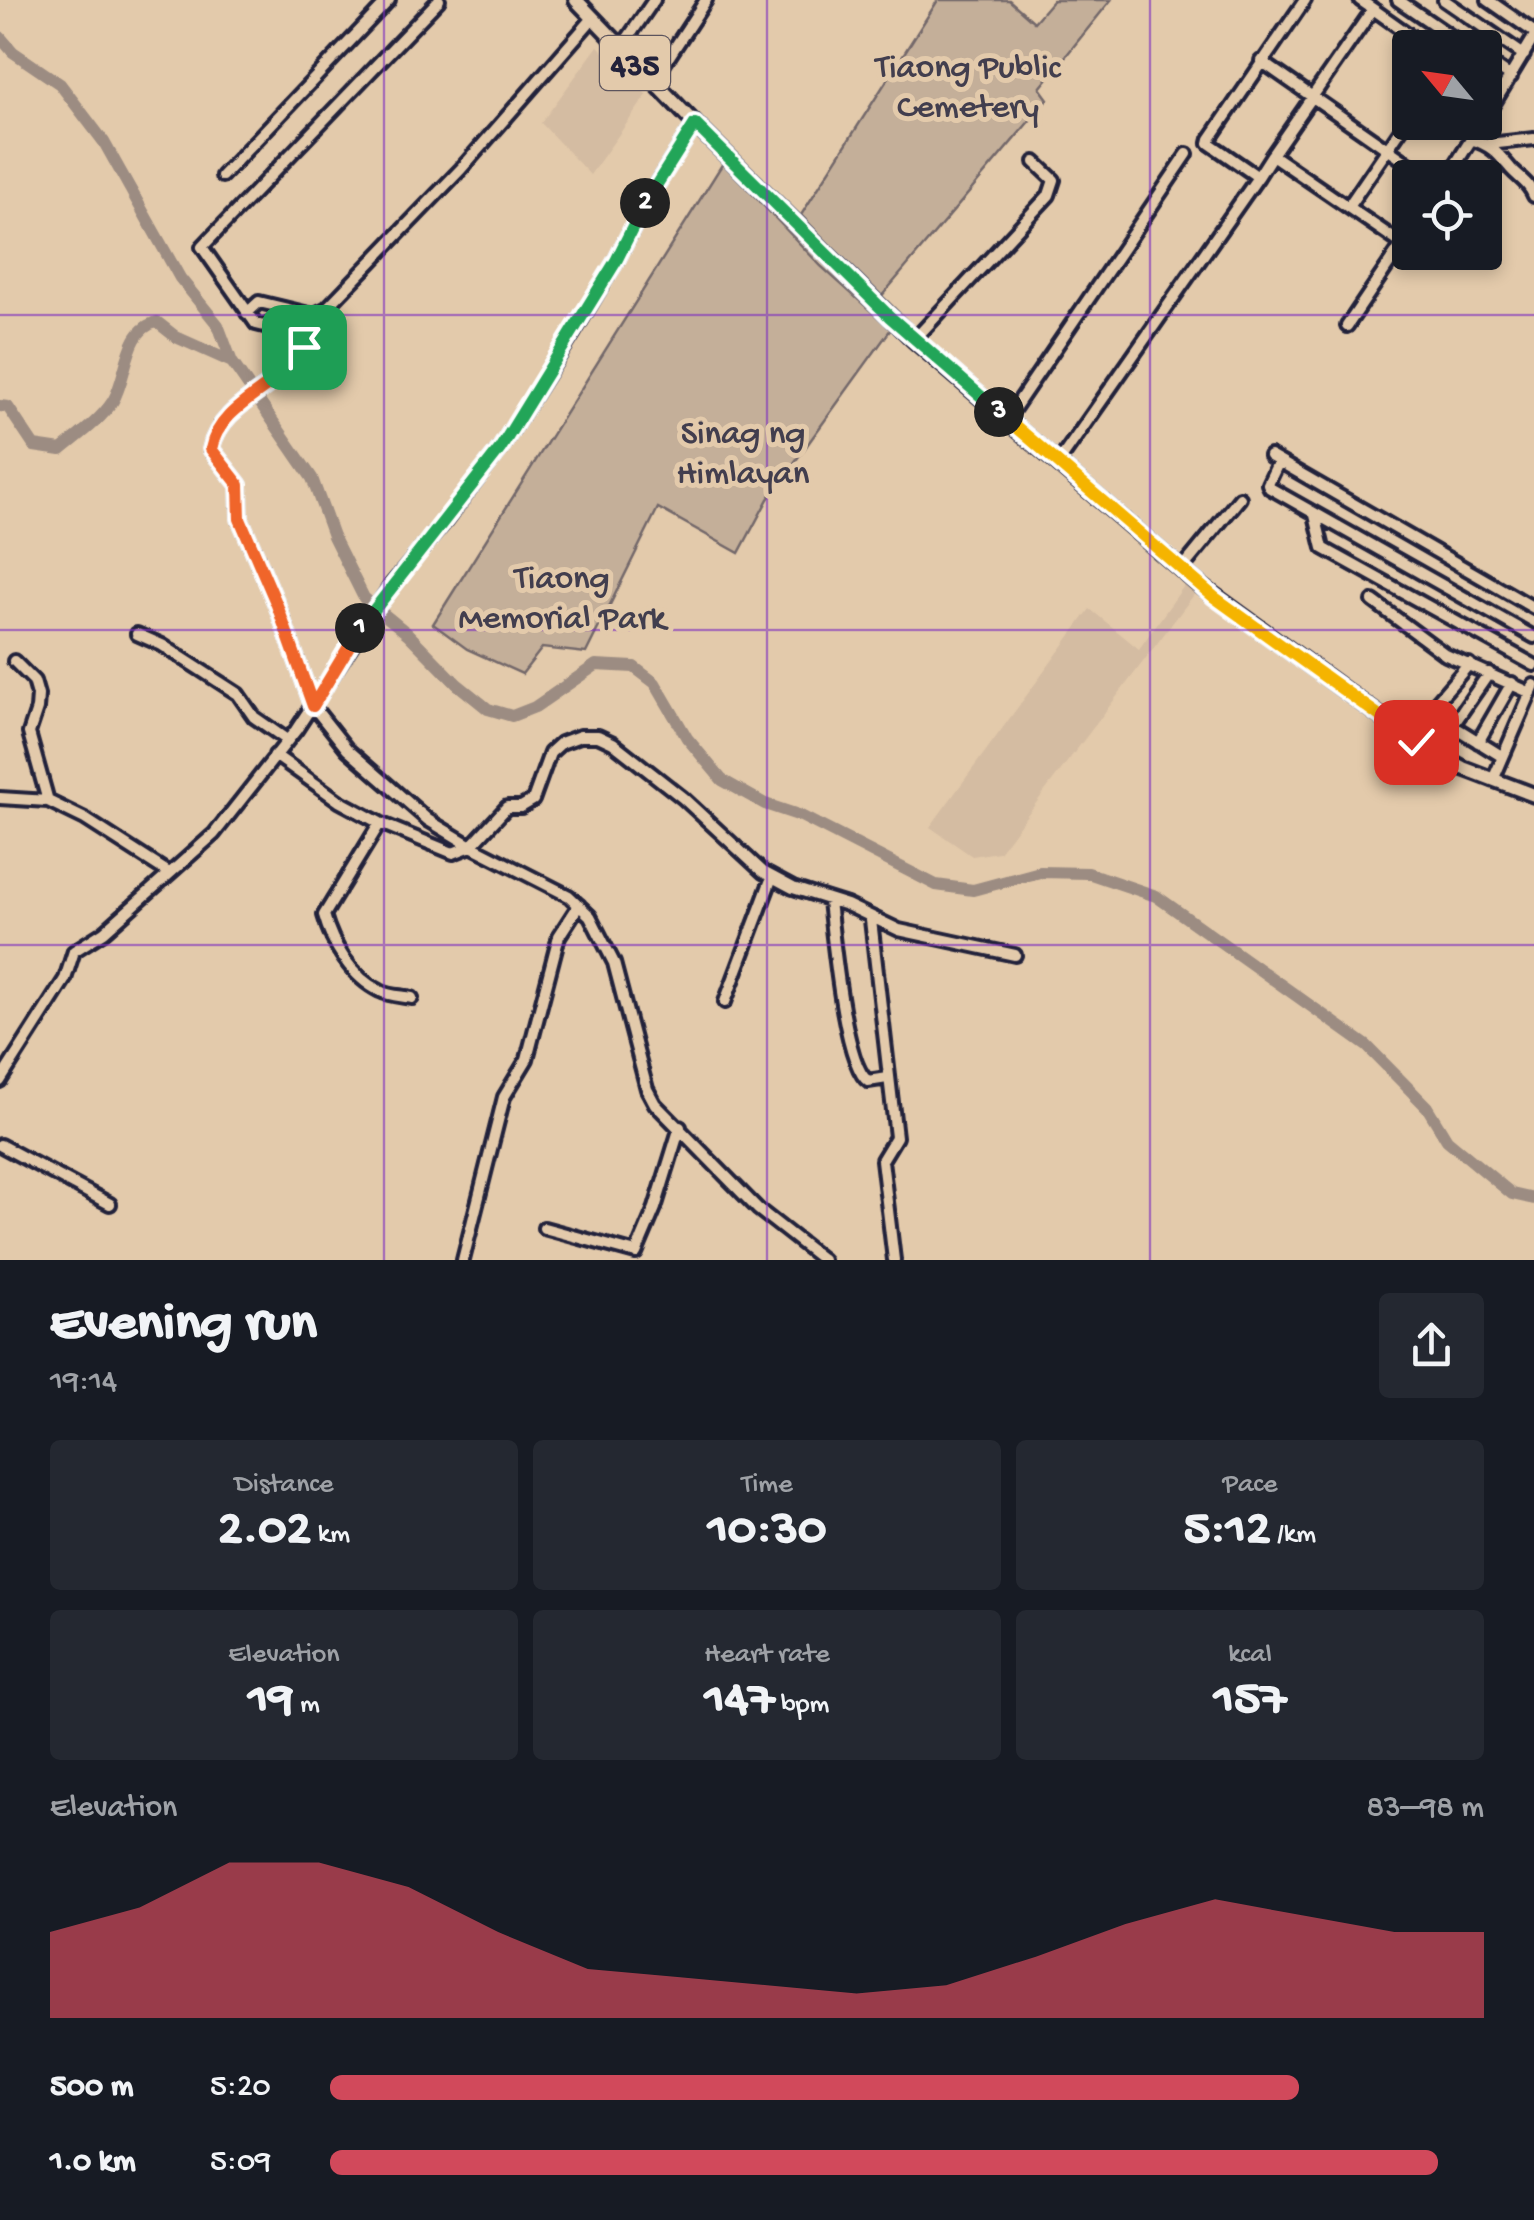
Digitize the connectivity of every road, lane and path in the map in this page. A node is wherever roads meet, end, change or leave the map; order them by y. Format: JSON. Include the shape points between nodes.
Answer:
{"nodes":[{"id":1,"x":390,"y":0,"type":"edge"},
{"id":2,"x":440,"y":0,"type":"edge"},
{"id":3,"x":576,"y":0,"type":"edge"},
{"id":4,"x":654,"y":0,"type":"edge"},
{"id":5,"x":706,"y":0,"type":"edge"},
{"id":6,"x":1305,"y":0,"type":"edge"},
{"id":7,"x":1360,"y":0,"type":"edge"},
{"id":8,"x":1398,"y":0,"type":"edge"},
{"id":9,"x":1444,"y":0,"type":"edge"},
{"id":10,"x":1488,"y":0,"type":"edge"},
{"id":11,"x":1373,"y":9,"type":"junction"},
{"id":12,"x":594,"y":18,"type":"junction"},
{"id":13,"x":1403,"y":30,"type":"edge"},
{"id":14,"x":1442,"y":30,"type":"edge"},
{"id":15,"x":1534,"y":34,"type":"edge"},
{"id":16,"x":620,"y":48,"type":"junction"},
{"id":17,"x":1524,"y":55,"type":"junction"},
{"id":18,"x":1261,"y":61,"type":"junction"},
{"id":19,"x":1502,"y":71,"type":"edge"},
{"id":20,"x":1510,"y":77,"type":"junction"},
{"id":21,"x":653,"y":81,"type":"junction"},
{"id":22,"x":1502,"y":92,"type":"edge"},
{"id":23,"x":1313,"y":97,"type":"junction"},
{"id":24,"x":695,"y":124,"type":"junction"},
{"id":25,"x":1534,"y":139,"type":"edge"},
{"id":26,"x":1394,"y":140,"type":"edge"},
{"id":27,"x":1474,"y":140,"type":"edge"},
{"id":28,"x":1488,"y":144,"type":"junction"},
{"id":29,"x":1388,"y":149,"type":"junction"},
{"id":30,"x":1186,"y":154,"type":"dead end"},
{"id":31,"x":1272,"y":155,"type":"junction"},
{"id":32,"x":1404,"y":160,"type":"edge"},
{"id":33,"x":1035,"y":162,"type":"dead end"},
{"id":34,"x":222,"y":176,"type":"dead end"},
{"id":35,"x":1258,"y":177,"type":"junction"},
{"id":36,"x":1534,"y":196,"type":"edge"},
{"id":37,"x":1348,"y":207,"type":"junction"},
{"id":38,"x":1392,"y":231,"type":"edge"},
{"id":39,"x":1392,"y":261,"type":"edge"},
{"id":40,"x":247,"y":313,"type":"junction"},
{"id":41,"x":1347,"y":326,"type":"dead end"},
{"id":42,"x":914,"y":340,"type":"junction"},
{"id":43,"x":1007,"y":419,"type":"junction"},
{"id":44,"x":1058,"y":464,"type":"junction"},
{"id":45,"x":1240,"y":498,"type":"dead end"},
{"id":46,"x":1315,"y":515,"type":"junction"},
{"id":47,"x":1182,"y":570,"type":"junction"},
{"id":48,"x":1372,"y":600,"type":"dead end"},
{"id":49,"x":1534,"y":608,"type":"edge"},
{"id":50,"x":137,"y":634,"type":"dead end"},
{"id":51,"x":1534,"y":637,"type":"edge"},
{"id":52,"x":14,"y":662,"type":"dead end"},
{"id":53,"x":1469,"y":664,"type":"junction"},
{"id":54,"x":1534,"y":664,"type":"edge"},
{"id":55,"x":1489,"y":673,"type":"junction"},
{"id":56,"x":1512,"y":683,"type":"junction"},
{"id":57,"x":1532,"y":689,"type":"edge"},
{"id":58,"x":313,"y":706,"type":"junction"},
{"id":59,"x":1453,"y":726,"type":"junction"},
{"id":60,"x":287,"y":740,"type":"junction"},
{"id":61,"x":1478,"y":742,"type":"junction"},
{"id":62,"x":275,"y":755,"type":"junction"},
{"id":63,"x":1503,"y":757,"type":"junction"},
{"id":64,"x":1493,"y":780,"type":"junction"},
{"id":65,"x":1534,"y":795,"type":"edge"},
{"id":66,"x":0,"y":798,"type":"edge"},
{"id":67,"x":48,"y":801,"type":"junction"},
{"id":68,"x":380,"y":823,"type":"junction"},
{"id":69,"x":471,"y":846,"type":"junction"},
{"id":70,"x":169,"y":873,"type":"junction"},
{"id":71,"x":772,"y":877,"type":"junction"},
{"id":72,"x":829,"y":901,"type":"junction"},
{"id":73,"x":579,"y":904,"type":"junction"},
{"id":74,"x":871,"y":920,"type":"junction"},
{"id":75,"x":1015,"y":955,"type":"dead end"},
{"id":76,"x":412,"y":998,"type":"dead end"},
{"id":77,"x":725,"y":1002,"type":"dead end"},
{"id":78,"x":887,"y":1078,"type":"junction"},
{"id":79,"x":0,"y":1081,"type":"edge"},
{"id":80,"x":680,"y":1128,"type":"junction"},
{"id":81,"x":0,"y":1146,"type":"edge"},
{"id":82,"x":110,"y":1204,"type":"dead end"},
{"id":83,"x":544,"y":1228,"type":"dead end"},
{"id":84,"x":463,"y":1260,"type":"edge"},
{"id":85,"x":823,"y":1260,"type":"edge"},
{"id":86,"x":894,"y":1260,"type":"edge"}],
"edges":[{"from":1,"to":34,"type":"street"},
{"from":2,"to":40,"type":"street","via":[[202,247]]},
{"from":3,"to":12,"type":"main road","number":"435"},
{"from":4,"to":16,"type":"street"},
{"from":5,"to":21,"type":"street"},
{"from":6,"to":18,"type":"street"},
{"from":7,"to":11,"type":"street"},
{"from":8,"to":14,"type":"street"},
{"from":9,"to":17,"type":"street"},
{"from":10,"to":15,"type":"street"},
{"from":11,"to":13,"type":"street"},
{"from":11,"to":23,"type":"street"},
{"from":12,"to":16,"type":"main road","number":"435"},
{"from":12,"to":40,"type":"street","via":[[328,308],[313,315],[259,302]]},
{"from":15,"to":17,"type":"street"},
{"from":16,"to":21,"type":"main road","number":"435"},
{"from":17,"to":20,"type":"street"},
{"from":18,"to":23,"type":"street"},
{"from":18,"to":35,"type":"street","via":[[1210,140]]},
{"from":19,"to":20,"type":"street"},
{"from":20,"to":22,"type":"street"},
{"from":21,"to":24,"type":"main road","number":"435"},
{"from":23,"to":29,"type":"street"},
{"from":23,"to":31,"type":"street"},
{"from":24,"to":42,"type":"main road","number":"435"},
{"from":24,"to":58,"type":"street","via":[[500,449],[362,625]]},
{"from":25,"to":28,"type":"street"},
{"from":26,"to":29,"type":"street"},
{"from":27,"to":28,"type":"street"},
{"from":28,"to":36,"type":"street"},
{"from":29,"to":32,"type":"street"},
{"from":29,"to":37,"type":"street"},
{"from":30,"to":43,"type":"street"},
{"from":31,"to":35,"type":"street"},
{"from":31,"to":37,"type":"street"},
{"from":33,"to":42,"type":"street","via":[[1054,180],[1049,194]]},
{"from":35,"to":44,"type":"street"},
{"from":37,"to":38,"type":"street"},
{"from":39,"to":41,"type":"street"},
{"from":40,"to":58,"type":"street","via":[[260,327],[277,319],[304,347],[237,408],[211,449],[239,485],[240,519]]},
{"from":42,"to":43,"type":"main road","number":"435"},
{"from":43,"to":44,"type":"main road","number":"435"},
{"from":44,"to":47,"type":"main road","number":"435"},
{"from":45,"to":47,"type":"street"},
{"from":46,"to":49,"type":"street","via":[[1268,486],[1274,459]]},
{"from":46,"to":51,"type":"street"},
{"from":46,"to":54,"type":"street","via":[[1322,548]]},
{"from":47,"to":64,"type":"main road","number":"435","via":[[1416,742]]},
{"from":48,"to":53,"type":"street","via":[[1446,655]]},
{"from":50,"to":60,"type":"street","via":[[238,694],[254,716]]},
{"from":52,"to":67,"type":"street","via":[[38,694],[29,732]]},
{"from":53,"to":55,"type":"street"},
{"from":53,"to":59,"type":"street","via":[[1432,710]]},
{"from":55,"to":56,"type":"street"},
{"from":55,"to":59,"type":"street"},
{"from":56,"to":57,"type":"street"},
{"from":56,"to":61,"type":"street"},
{"from":57,"to":63,"type":"street"},
{"from":58,"to":60,"type":"street"},
{"from":58,"to":69,"type":"street","via":[[368,769]]},
{"from":59,"to":61,"type":"street"},
{"from":60,"to":62,"type":"street"},
{"from":61,"to":63,"type":"street"},
{"from":62,"to":68,"type":"street"},
{"from":62,"to":70,"type":"street","via":[[214,834]]},
{"from":63,"to":64,"type":"street"},
{"from":64,"to":65,"type":"main road","number":"435"},
{"from":66,"to":67,"type":"street"},
{"from":67,"to":70,"type":"street"},
{"from":68,"to":69,"type":"street","via":[[453,853]]},
{"from":68,"to":76,"type":"street","via":[[324,916],[344,960],[382,992]]},
{"from":69,"to":71,"type":"street","via":[[508,807],[532,800],[560,742],[598,736],[683,798]]},
{"from":69,"to":73,"type":"street"},
{"from":70,"to":79,"type":"street","via":[[74,952],[65,979]]},
{"from":71,"to":72,"type":"street"},
{"from":71,"to":77,"type":"street"},
{"from":72,"to":74,"type":"street"},
{"from":72,"to":78,"type":"street","via":[[859,1074],[868,1081]]},
{"from":73,"to":80,"type":"street","via":[[614,963],[647,1089]]},
{"from":73,"to":84,"type":"street","via":[[558,936],[527,1059],[504,1096]]},
{"from":74,"to":75,"type":"street"},
{"from":74,"to":78,"type":"street"},
{"from":78,"to":86,"type":"street","via":[[896,1137],[882,1160]]},
{"from":80,"to":83,"type":"street","via":[[636,1253]]},
{"from":80,"to":85,"type":"street","via":[[758,1209]]},
{"from":81,"to":82,"type":"street"}]}
